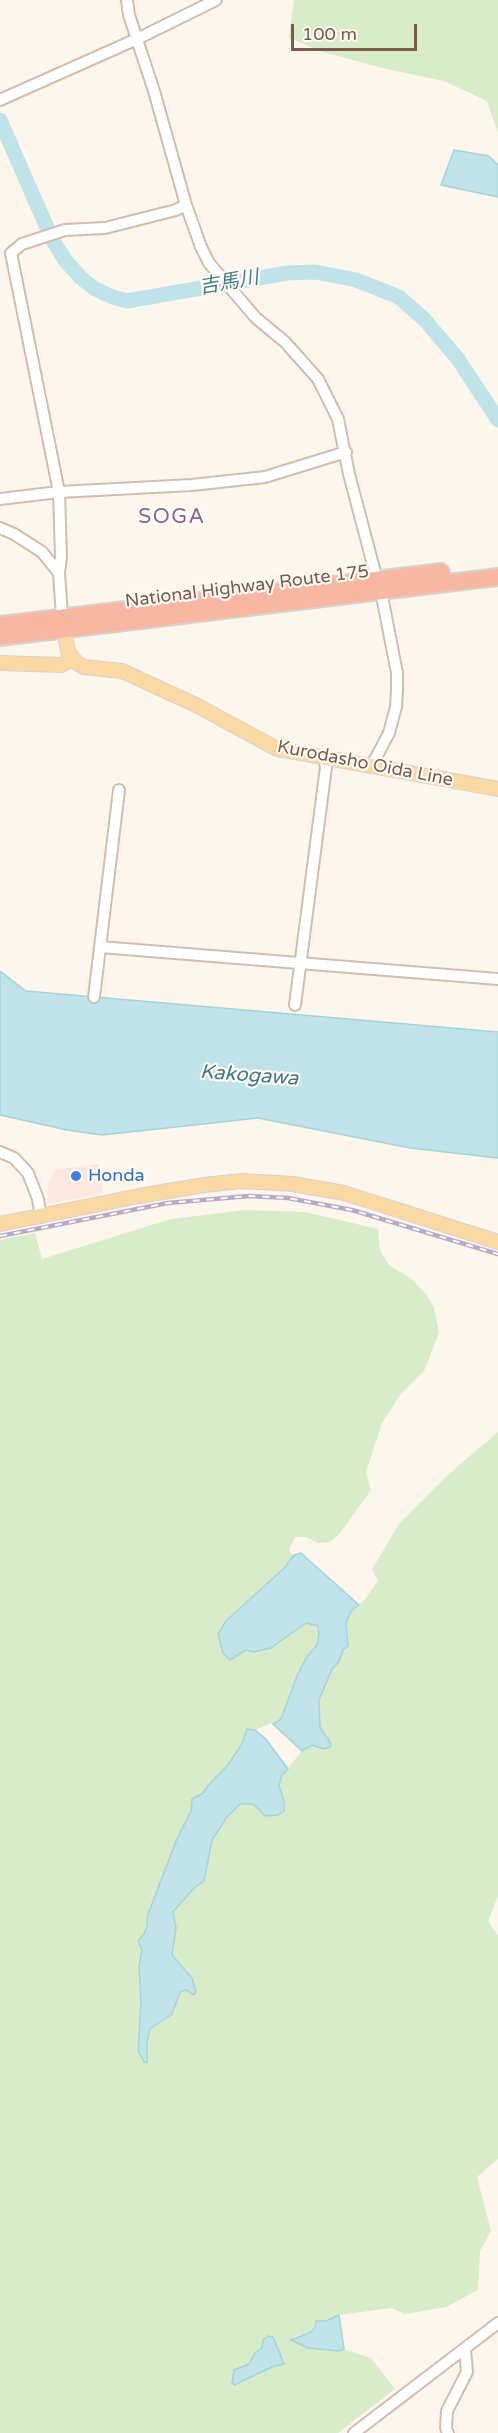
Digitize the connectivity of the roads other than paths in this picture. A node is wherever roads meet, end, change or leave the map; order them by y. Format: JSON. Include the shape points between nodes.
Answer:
{"nodes":[{"id":1,"x":127,"y":0,"type":"edge"},
{"id":2,"x":216,"y":0,"type":"edge"},
{"id":3,"x":137,"y":39,"type":"junction"},
{"id":4,"x":0,"y":100,"type":"edge"},
{"id":5,"x":186,"y":205,"type":"junction"},
{"id":6,"x":346,"y":452,"type":"junction"},
{"id":7,"x":58,"y":492,"type":"junction"},
{"id":8,"x":0,"y":499,"type":"edge"},
{"id":9,"x":0,"y":528,"type":"edge"},
{"id":10,"x":498,"y":565,"type":"edge"},
{"id":11,"x":59,"y":573,"type":"junction"},
{"id":12,"x":498,"y":577,"type":"edge"},
{"id":13,"x":437,"y":578,"type":"junction"},
{"id":14,"x":379,"y":586,"type":"junction"},
{"id":15,"x":63,"y":623,"type":"junction"},
{"id":16,"x":0,"y":624,"type":"edge"},
{"id":17,"x":0,"y":637,"type":"edge"},
{"id":18,"x":72,"y":659,"type":"junction"},
{"id":19,"x":0,"y":663,"type":"edge"},
{"id":20,"x":324,"y":759,"type":"junction"},
{"id":21,"x":371,"y":767,"type":"junction"},
{"id":22,"x":498,"y":789,"type":"edge"},
{"id":23,"x":119,"y":790,"type":"dead end"},
{"id":24,"x":100,"y":947,"type":"junction"},
{"id":25,"x":301,"y":964,"type":"junction"},
{"id":26,"x":498,"y":979,"type":"edge"},
{"id":27,"x":94,"y":997,"type":"dead end"},
{"id":28,"x":295,"y":1005,"type":"dead end"},
{"id":29,"x":0,"y":1152,"type":"edge"},
{"id":30,"x":41,"y":1216,"type":"junction"},
{"id":31,"x":0,"y":1224,"type":"edge"},
{"id":32,"x":498,"y":1242,"type":"edge"},
{"id":33,"x":498,"y":2323,"type":"edge"},
{"id":34,"x":465,"y":2349,"type":"junction"},
{"id":35,"x":354,"y":2433,"type":"edge"},
{"id":36,"x":448,"y":2433,"type":"edge"}],
"edges":[{"from":1,"to":3,"type":"street"},
{"from":2,"to":3,"type":"street"},
{"from":3,"to":4,"type":"street"},
{"from":3,"to":5,"type":"street"},
{"from":5,"to":6,"type":"street","via":[[213,268],[256,318],[291,348],[318,379],[338,418]]},
{"from":5,"to":7,"type":"street","via":[[105,228],[65,230],[22,244],[11,252]]},
{"from":6,"to":7,"type":"street","via":[[265,477]]},
{"from":6,"to":14,"type":"street"},
{"from":7,"to":8,"type":"street"},
{"from":7,"to":11,"type":"street"},
{"from":9,"to":11,"type":"street","via":[[42,552]]},
{"from":10,"to":13,"type":"highway","name":"National Highway Route 175"},
{"from":11,"to":15,"type":"street"},
{"from":12,"to":13,"type":"highway","name":"National Highway Route 175"},
{"from":13,"to":14,"type":"highway","name":"National Highway Route 175"},
{"from":14,"to":15,"type":"highway","name":"National Highway Route 175"},
{"from":14,"to":21,"type":"street","via":[[398,673],[398,690],[389,733]]},
{"from":15,"to":16,"type":"highway","name":"National Highway Route 175"},
{"from":15,"to":17,"type":"highway","name":"National Highway Route 175"},
{"from":15,"to":18,"type":"main road"},
{"from":18,"to":19,"type":"main road","via":[[62,665]]},
{"from":18,"to":20,"type":"main road","name":"Kurodasho Oida Line","via":[[84,667],[122,671],[141,679],[277,749]]},
{"from":20,"to":21,"type":"main road","name":"Kurodasho Oida Line"},
{"from":20,"to":25,"type":"street"},
{"from":21,"to":22,"type":"main road","name":"Kurodasho Oida Line"},
{"from":23,"to":24,"type":"street"},
{"from":24,"to":25,"type":"street"},
{"from":24,"to":27,"type":"street"},
{"from":25,"to":26,"type":"street"},
{"from":25,"to":28,"type":"street"},
{"from":29,"to":30,"type":"street","via":[[14,1158],[28,1173]]},
{"from":30,"to":31,"type":"main road"},
{"from":30,"to":32,"type":"main road","via":[[161,1192],[242,1181],[345,1193]]},
{"from":33,"to":34,"type":"street"},
{"from":34,"to":35,"type":"street"},
{"from":34,"to":36,"type":"street","via":[[467,2372],[447,2411]]}]}
